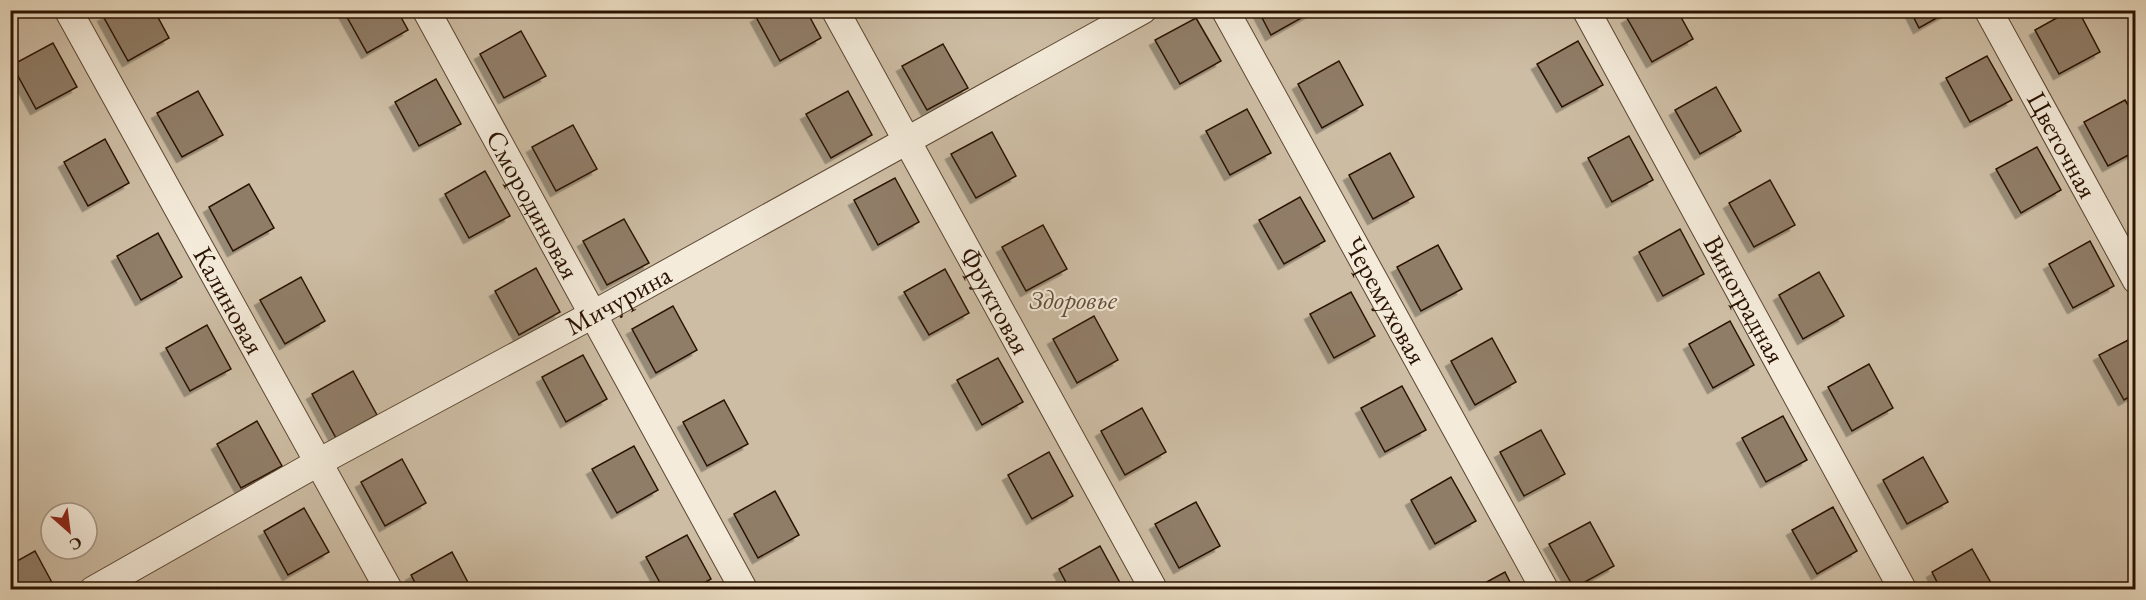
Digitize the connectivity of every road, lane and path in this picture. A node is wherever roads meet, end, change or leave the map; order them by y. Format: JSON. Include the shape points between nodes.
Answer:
{"nodes":[{"id":1,"x":68,"y":10,"type":"edge"},
{"id":2,"x":426,"y":10,"type":"edge"},
{"id":3,"x":835,"y":10,"type":"edge"},
{"id":4,"x":1143,"y":10,"type":"edge"},
{"id":5,"x":1225,"y":10,"type":"edge"},
{"id":6,"x":1586,"y":10,"type":"edge"},
{"id":7,"x":1988,"y":10,"type":"edge"},
{"id":8,"x":907,"y":140,"type":"junction"},
{"id":9,"x":2136,"y":280,"type":"edge"},
{"id":10,"x":592,"y":315,"type":"junction"},
{"id":11,"x":318,"y":462,"type":"junction"},
{"id":12,"x":93,"y":590,"type":"edge"},
{"id":13,"x":389,"y":590,"type":"edge"},
{"id":14,"x":744,"y":590,"type":"edge"},
{"id":15,"x":1154,"y":590,"type":"edge"},
{"id":16,"x":1545,"y":590,"type":"edge"},
{"id":17,"x":1903,"y":590,"type":"edge"}],
"edges":[{"from":1,"to":11,"type":"street","name":"Калиновая"},
{"from":2,"to":10,"type":"street","name":"Смородиновая"},
{"from":3,"to":8,"type":"street","name":"Фруктовая"},
{"from":4,"to":8,"type":"street","name":"Мичурина"},
{"from":5,"to":16,"type":"street","name":"Черемуховая"},
{"from":6,"to":17,"type":"street","name":"Виноградная"},
{"from":7,"to":9,"type":"street","name":"Цветочная"},
{"from":8,"to":10,"type":"street","name":"Мичурина"},
{"from":8,"to":15,"type":"street","name":"Фруктовая"},
{"from":10,"to":11,"type":"street","name":"Мичурина"},
{"from":10,"to":14,"type":"street","name":"Смородиновая"},
{"from":11,"to":12,"type":"street","name":"Мичурина"},
{"from":11,"to":13,"type":"street","name":"Калиновая"}]}
